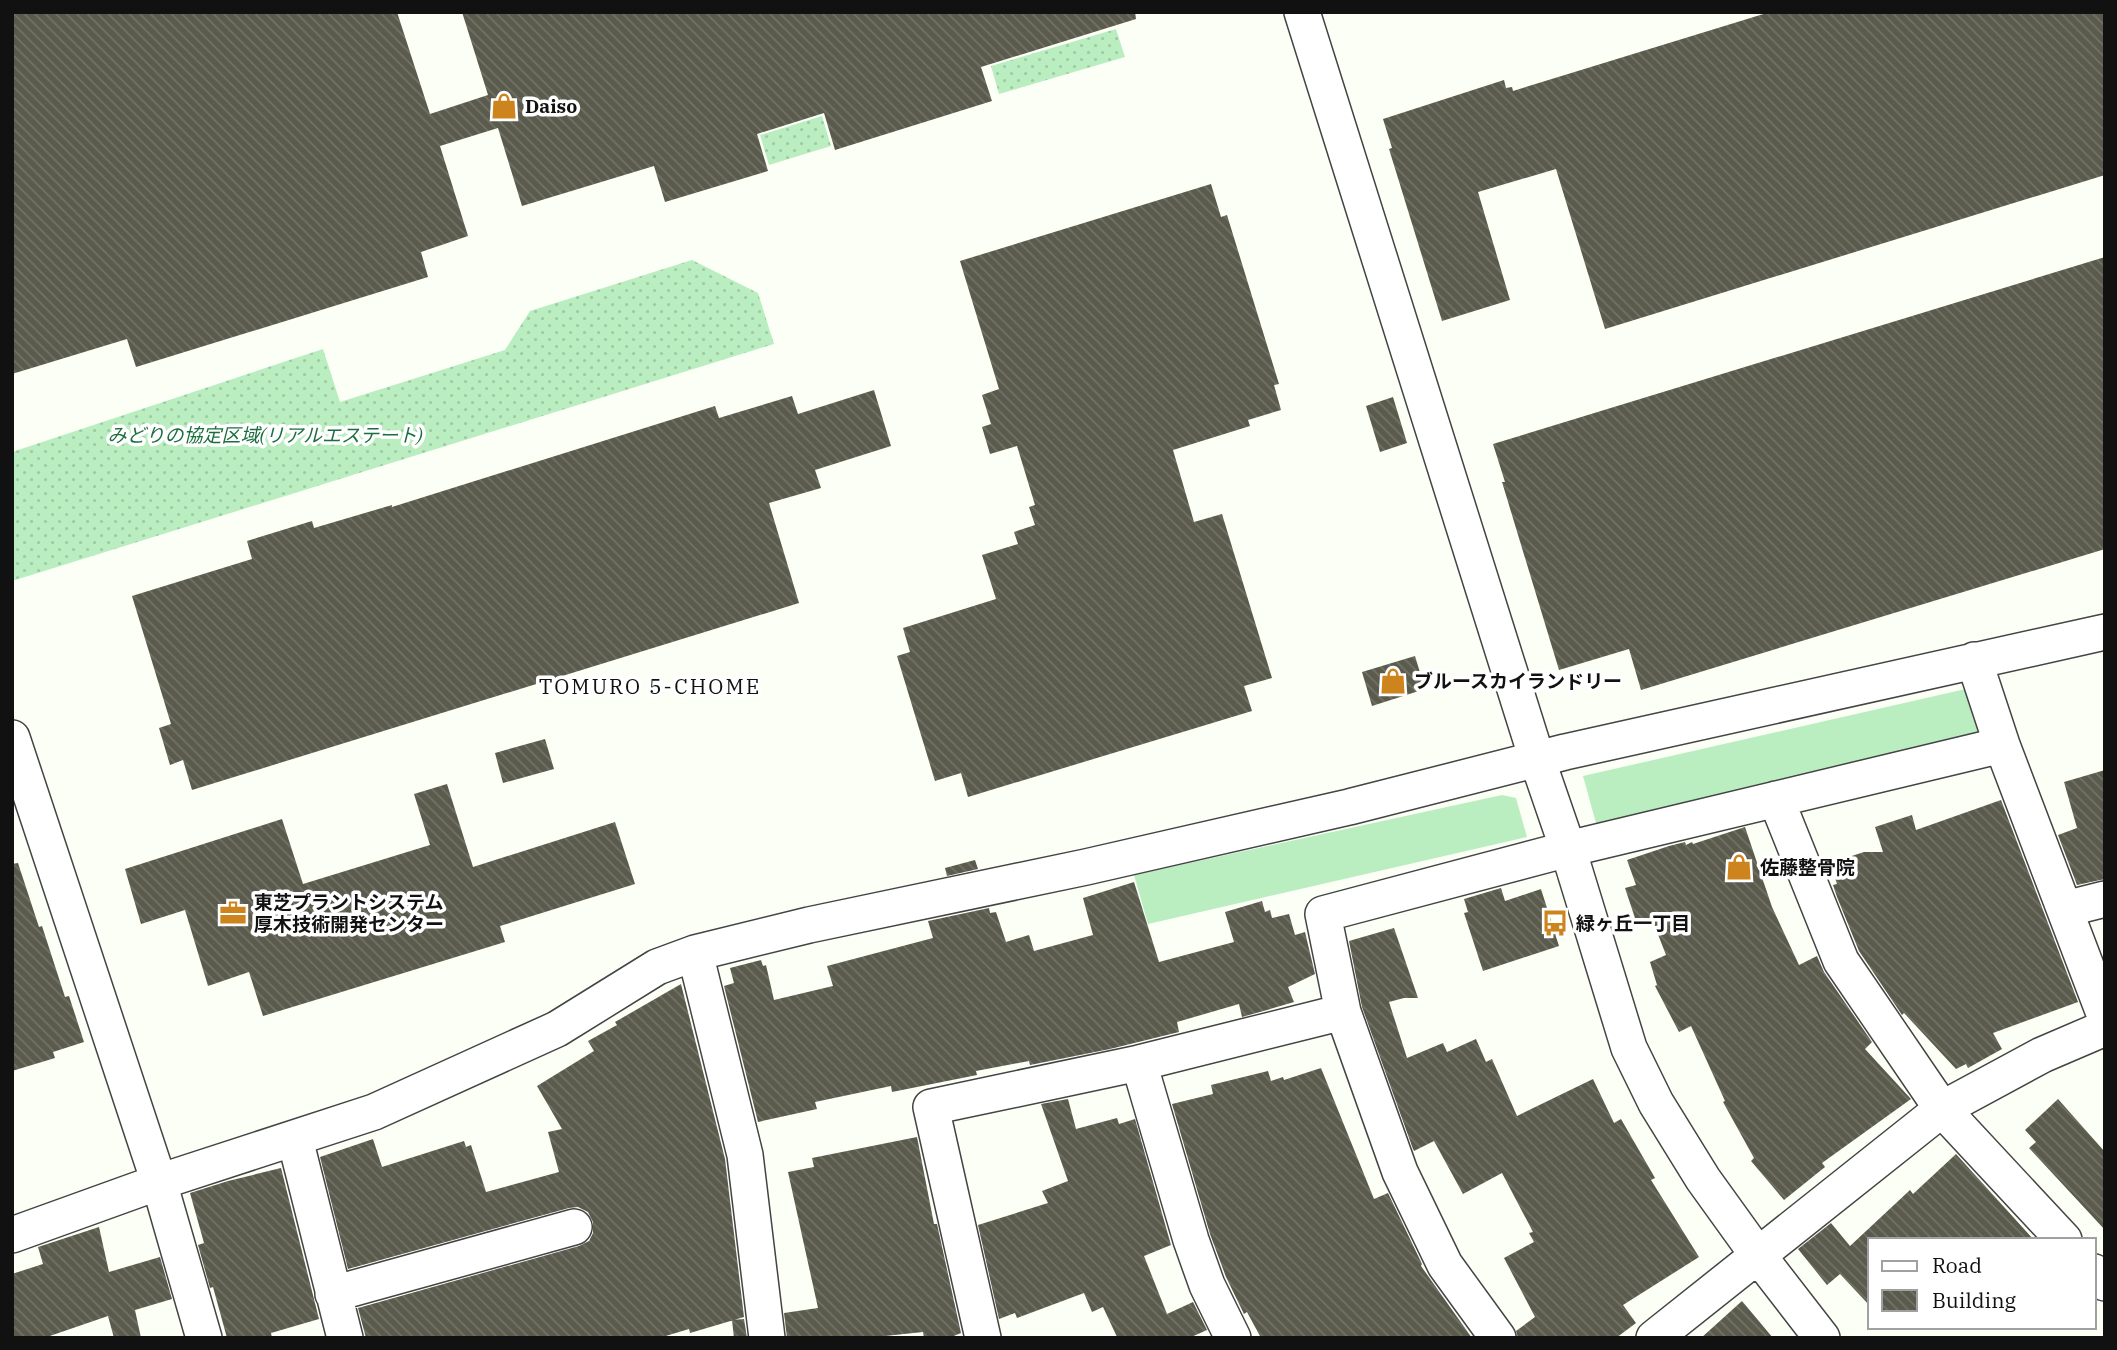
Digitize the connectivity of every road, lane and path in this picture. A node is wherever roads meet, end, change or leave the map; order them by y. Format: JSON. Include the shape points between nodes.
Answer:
{"nodes":[{"id":1,"x":1302,"y":12,"type":"edge"},
{"id":2,"x":2105,"y":632,"type":"edge"},
{"id":3,"x":1973,"y":660,"type":"junction"},
{"id":4,"x":12,"y":738,"type":"edge"},
{"id":5,"x":2002,"y":745,"type":"junction"},
{"id":6,"x":1537,"y":759,"type":"junction"},
{"id":7,"x":1776,"y":799,"type":"junction"},
{"id":8,"x":1568,"y":849,"type":"junction"},
{"id":9,"x":2105,"y":899,"type":"edge"},
{"id":10,"x":2064,"y":909,"type":"junction"},
{"id":11,"x":695,"y":953,"type":"junction"},
{"id":12,"x":1343,"y":1013,"type":"junction"},
{"id":13,"x":2105,"y":1016,"type":"edge"},
{"id":14,"x":2105,"y":1028,"type":"edge"},
{"id":15,"x":1139,"y":1063,"type":"junction"},
{"id":16,"x":1942,"y":1109,"type":"junction"},
{"id":17,"x":295,"y":1139,"type":"junction"},
{"id":18,"x":159,"y":1182,"type":"junction"},
{"id":19,"x":574,"y":1227,"type":"dead end"},
{"id":20,"x":12,"y":1235,"type":"edge"},
{"id":21,"x":2062,"y":1238,"type":"edge"},
{"id":22,"x":1757,"y":1255,"type":"junction"},
{"id":23,"x":334,"y":1294,"type":"junction"},
{"id":24,"x":764,"y":1337,"type":"edge"},
{"id":25,"x":204,"y":1338,"type":"edge"},
{"id":26,"x":345,"y":1338,"type":"edge"},
{"id":27,"x":983,"y":1338,"type":"edge"},
{"id":28,"x":1233,"y":1338,"type":"edge"},
{"id":29,"x":1498,"y":1338,"type":"edge"},
{"id":30,"x":1654,"y":1338,"type":"edge"},
{"id":31,"x":1822,"y":1338,"type":"edge"}],
"edges":[{"from":1,"to":6,"type":"street"},
{"from":2,"to":3,"type":"street"},
{"from":3,"to":5,"type":"street"},
{"from":3,"to":6,"type":"street"},
{"from":4,"to":18,"type":"street"},
{"from":5,"to":7,"type":"street"},
{"from":5,"to":10,"type":"street"},
{"from":6,"to":8,"type":"street"},
{"from":6,"to":11,"type":"street","via":[[1349,807]]},
{"from":7,"to":8,"type":"street"},
{"from":7,"to":16,"type":"street","via":[[1841,961]]},
{"from":8,"to":12,"type":"street","via":[[1323,914]]},
{"from":8,"to":22,"type":"street","via":[[1629,1048],[1656,1103]]},
{"from":9,"to":10,"type":"street"},
{"from":10,"to":13,"type":"street"},
{"from":11,"to":17,"type":"street","via":[[657,967],[557,1029],[374,1112]]},
{"from":11,"to":24,"type":"street","via":[[745,1155]]},
{"from":12,"to":15,"type":"street"},
{"from":12,"to":29,"type":"street","via":[[1400,1172],[1445,1265]]},
{"from":14,"to":16,"type":"street","via":[[2042,1055]]},
{"from":15,"to":27,"type":"street","via":[[931,1107]]},
{"from":15,"to":28,"type":"street","via":[[1191,1240]]},
{"from":16,"to":21,"type":"street"},
{"from":16,"to":22,"type":"street"},
{"from":17,"to":18,"type":"street"},
{"from":17,"to":23,"type":"street"},
{"from":18,"to":20,"type":"street"},
{"from":18,"to":25,"type":"street"},
{"from":19,"to":23,"type":"street"},
{"from":22,"to":30,"type":"street"},
{"from":22,"to":31,"type":"street"},
{"from":23,"to":26,"type":"street"}]}
